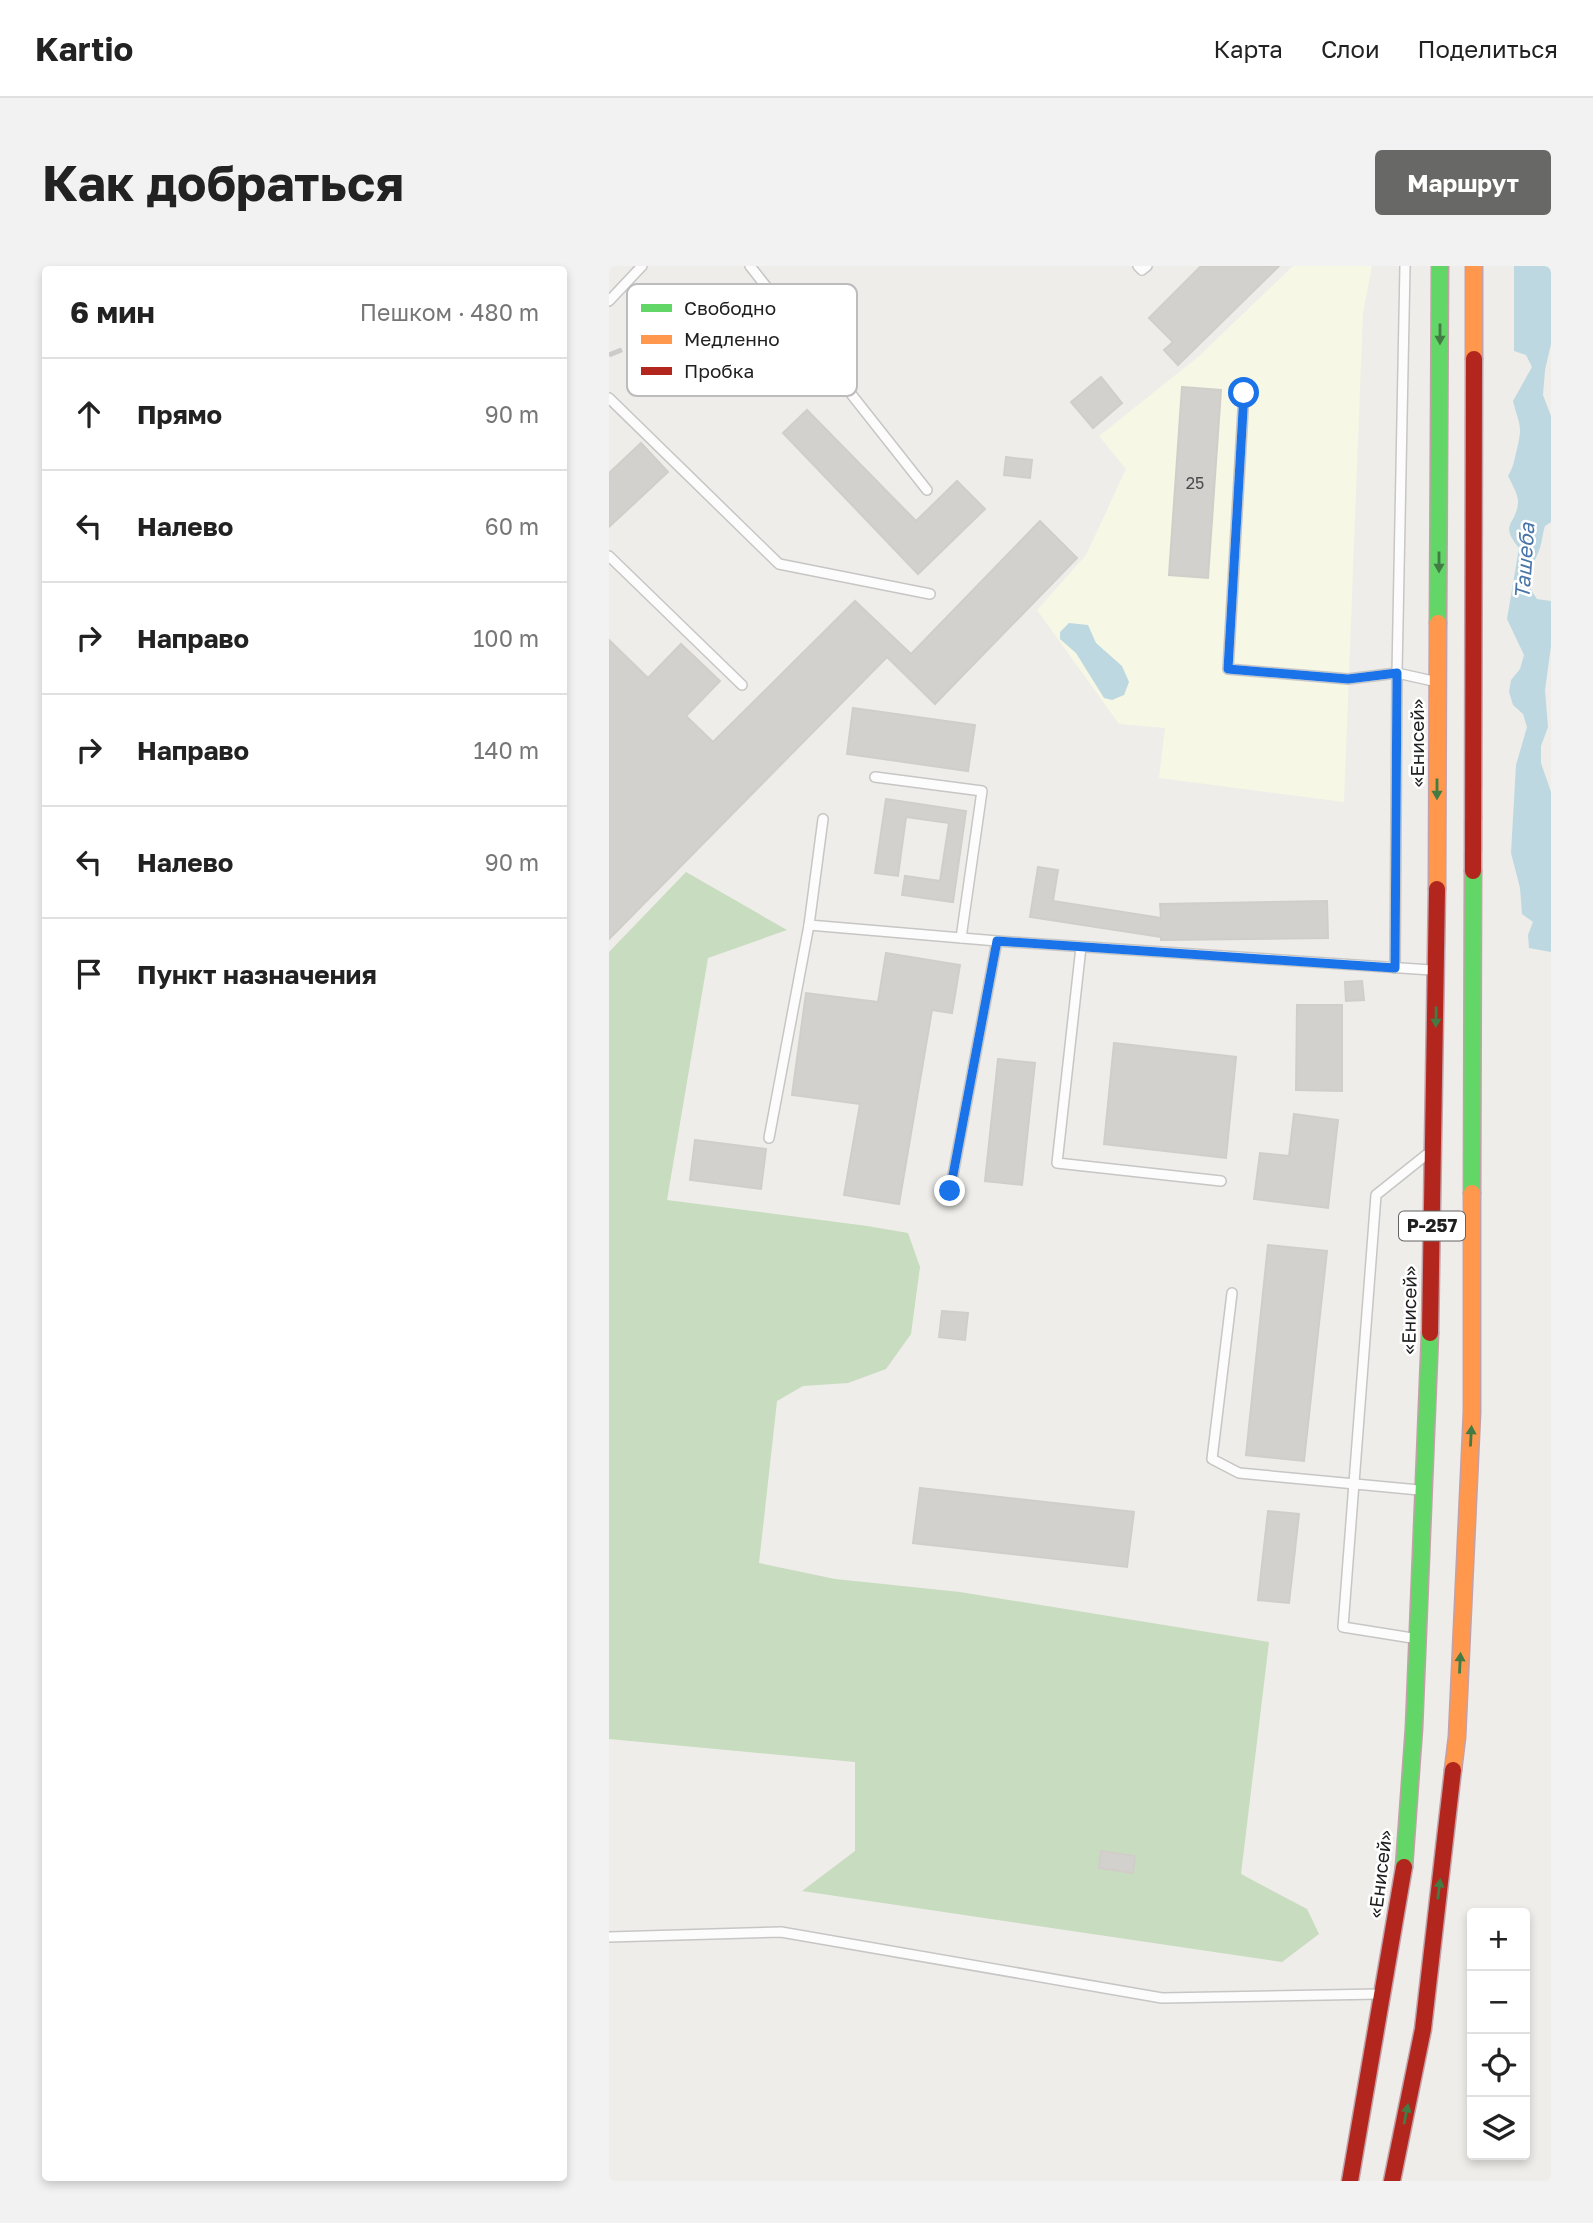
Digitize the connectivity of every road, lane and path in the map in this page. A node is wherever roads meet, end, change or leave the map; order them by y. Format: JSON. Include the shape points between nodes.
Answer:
{"nodes":[{"id":1,"x":642,"y":266,"type":"edge"},
{"id":2,"x":750,"y":266,"type":"edge"},
{"id":3,"x":1138,"y":266,"type":"edge"},
{"id":4,"x":1147,"y":266,"type":"edge"},
{"id":5,"x":1405,"y":266,"type":"edge"},
{"id":6,"x":1440,"y":266,"type":"edge"},
{"id":7,"x":1474,"y":266,"type":"edge"},
{"id":8,"x":764,"y":284,"type":"edge"},
{"id":9,"x":609,"y":301,"type":"edge"},
{"id":10,"x":1244,"y":393,"type":"dead end"},
{"id":11,"x":853,"y":396,"type":"edge"},
{"id":12,"x":609,"y":398,"type":"edge"},
{"id":13,"x":927,"y":490,"type":"dead end"},
{"id":14,"x":609,"y":556,"type":"edge"},
{"id":15,"x":930,"y":594,"type":"dead end"},
{"id":16,"x":1397,"y":673,"type":"junction"},
{"id":17,"x":1438,"y":682,"type":"junction"},
{"id":18,"x":742,"y":685,"type":"dead end"},
{"id":19,"x":875,"y":777,"type":"dead end"},
{"id":20,"x":823,"y":819,"type":"dead end"},
{"id":21,"x":809,"y":925,"type":"junction"},
{"id":22,"x":961,"y":938,"type":"junction"},
{"id":23,"x":997,"y":941,"type":"junction"},
{"id":24,"x":1081,"y":947,"type":"junction"},
{"id":25,"x":1395,"y":968,"type":"junction"},
{"id":26,"x":1437,"y":970,"type":"junction"},
{"id":27,"x":769,"y":1138,"type":"dead end"},
{"id":28,"x":1433,"y":1150,"type":"junction"},
{"id":29,"x":1221,"y":1181,"type":"dead end"},
{"id":30,"x":950,"y":1191,"type":"dead end"},
{"id":31,"x":1231,"y":1293,"type":"dead end"},
{"id":32,"x":1354,"y":1483,"type":"junction"},
{"id":33,"x":1425,"y":1490,"type":"junction"},
{"id":34,"x":1418,"y":1639,"type":"junction"},
{"id":35,"x":609,"y":1937,"type":"edge"},
{"id":36,"x":1384,"y":1994,"type":"junction"},
{"id":37,"x":1350,"y":2181,"type":"edge"},
{"id":38,"x":1392,"y":2181,"type":"edge"}],
"edges":[{"from":1,"to":9,"type":"lane"},
{"from":2,"to":8,"type":"lane"},
{"from":3,"to":4,"type":"lane","via":[[1142,270]]},
{"from":5,"to":16,"type":"lane"},
{"from":6,"to":17,"type":"highway","name":"«Енисей»","number":"Р-257","one_way":true},
{"from":38,"to":7,"type":"highway","number":"Р-257","one_way":true,"via":[[1423,2029],[1457,1737],[1471,1426]]},
{"from":10,"to":16,"type":"lane","via":[[1228,669],[1348,679]]},
{"from":11,"to":13,"type":"lane"},
{"from":12,"to":15,"type":"lane","via":[[779,565]]},
{"from":14,"to":18,"type":"lane"},
{"from":16,"to":17,"type":"lane"},
{"from":16,"to":25,"type":"lane"},
{"from":17,"to":26,"type":"highway","name":"«Енисей»","number":"Р-257","one_way":true},
{"from":19,"to":22,"type":"lane","via":[[982,790]]},
{"from":20,"to":21,"type":"lane"},
{"from":21,"to":22,"type":"lane"},
{"from":21,"to":27,"type":"lane"},
{"from":22,"to":23,"type":"lane"},
{"from":23,"to":24,"type":"lane"},
{"from":23,"to":30,"type":"lane"},
{"from":24,"to":25,"type":"lane"},
{"from":24,"to":29,"type":"lane","via":[[1057,1163]]},
{"from":25,"to":26,"type":"lane"},
{"from":26,"to":28,"type":"highway","name":"«Енисей»","number":"Р-257","one_way":true},
{"from":28,"to":32,"type":"lane","via":[[1377,1195]]},
{"from":28,"to":33,"type":"highway","name":"«Енисей»","number":"Р-257"},
{"from":31,"to":32,"type":"lane","via":[[1212,1459],[1239,1473]]},
{"from":32,"to":33,"type":"lane"},
{"from":32,"to":34,"type":"lane","via":[[1343,1627]]},
{"from":33,"to":34,"type":"highway","name":"«Енисей»","number":"Р-257"},
{"from":34,"to":36,"type":"highway","name":"«Енисей»","number":"Р-257","via":[[1404,1873]]},
{"from":35,"to":36,"type":"lane","via":[[781,1932],[1162,1998]]},
{"from":36,"to":37,"type":"highway","name":"«Енисей»","number":"Р-257"}]}
